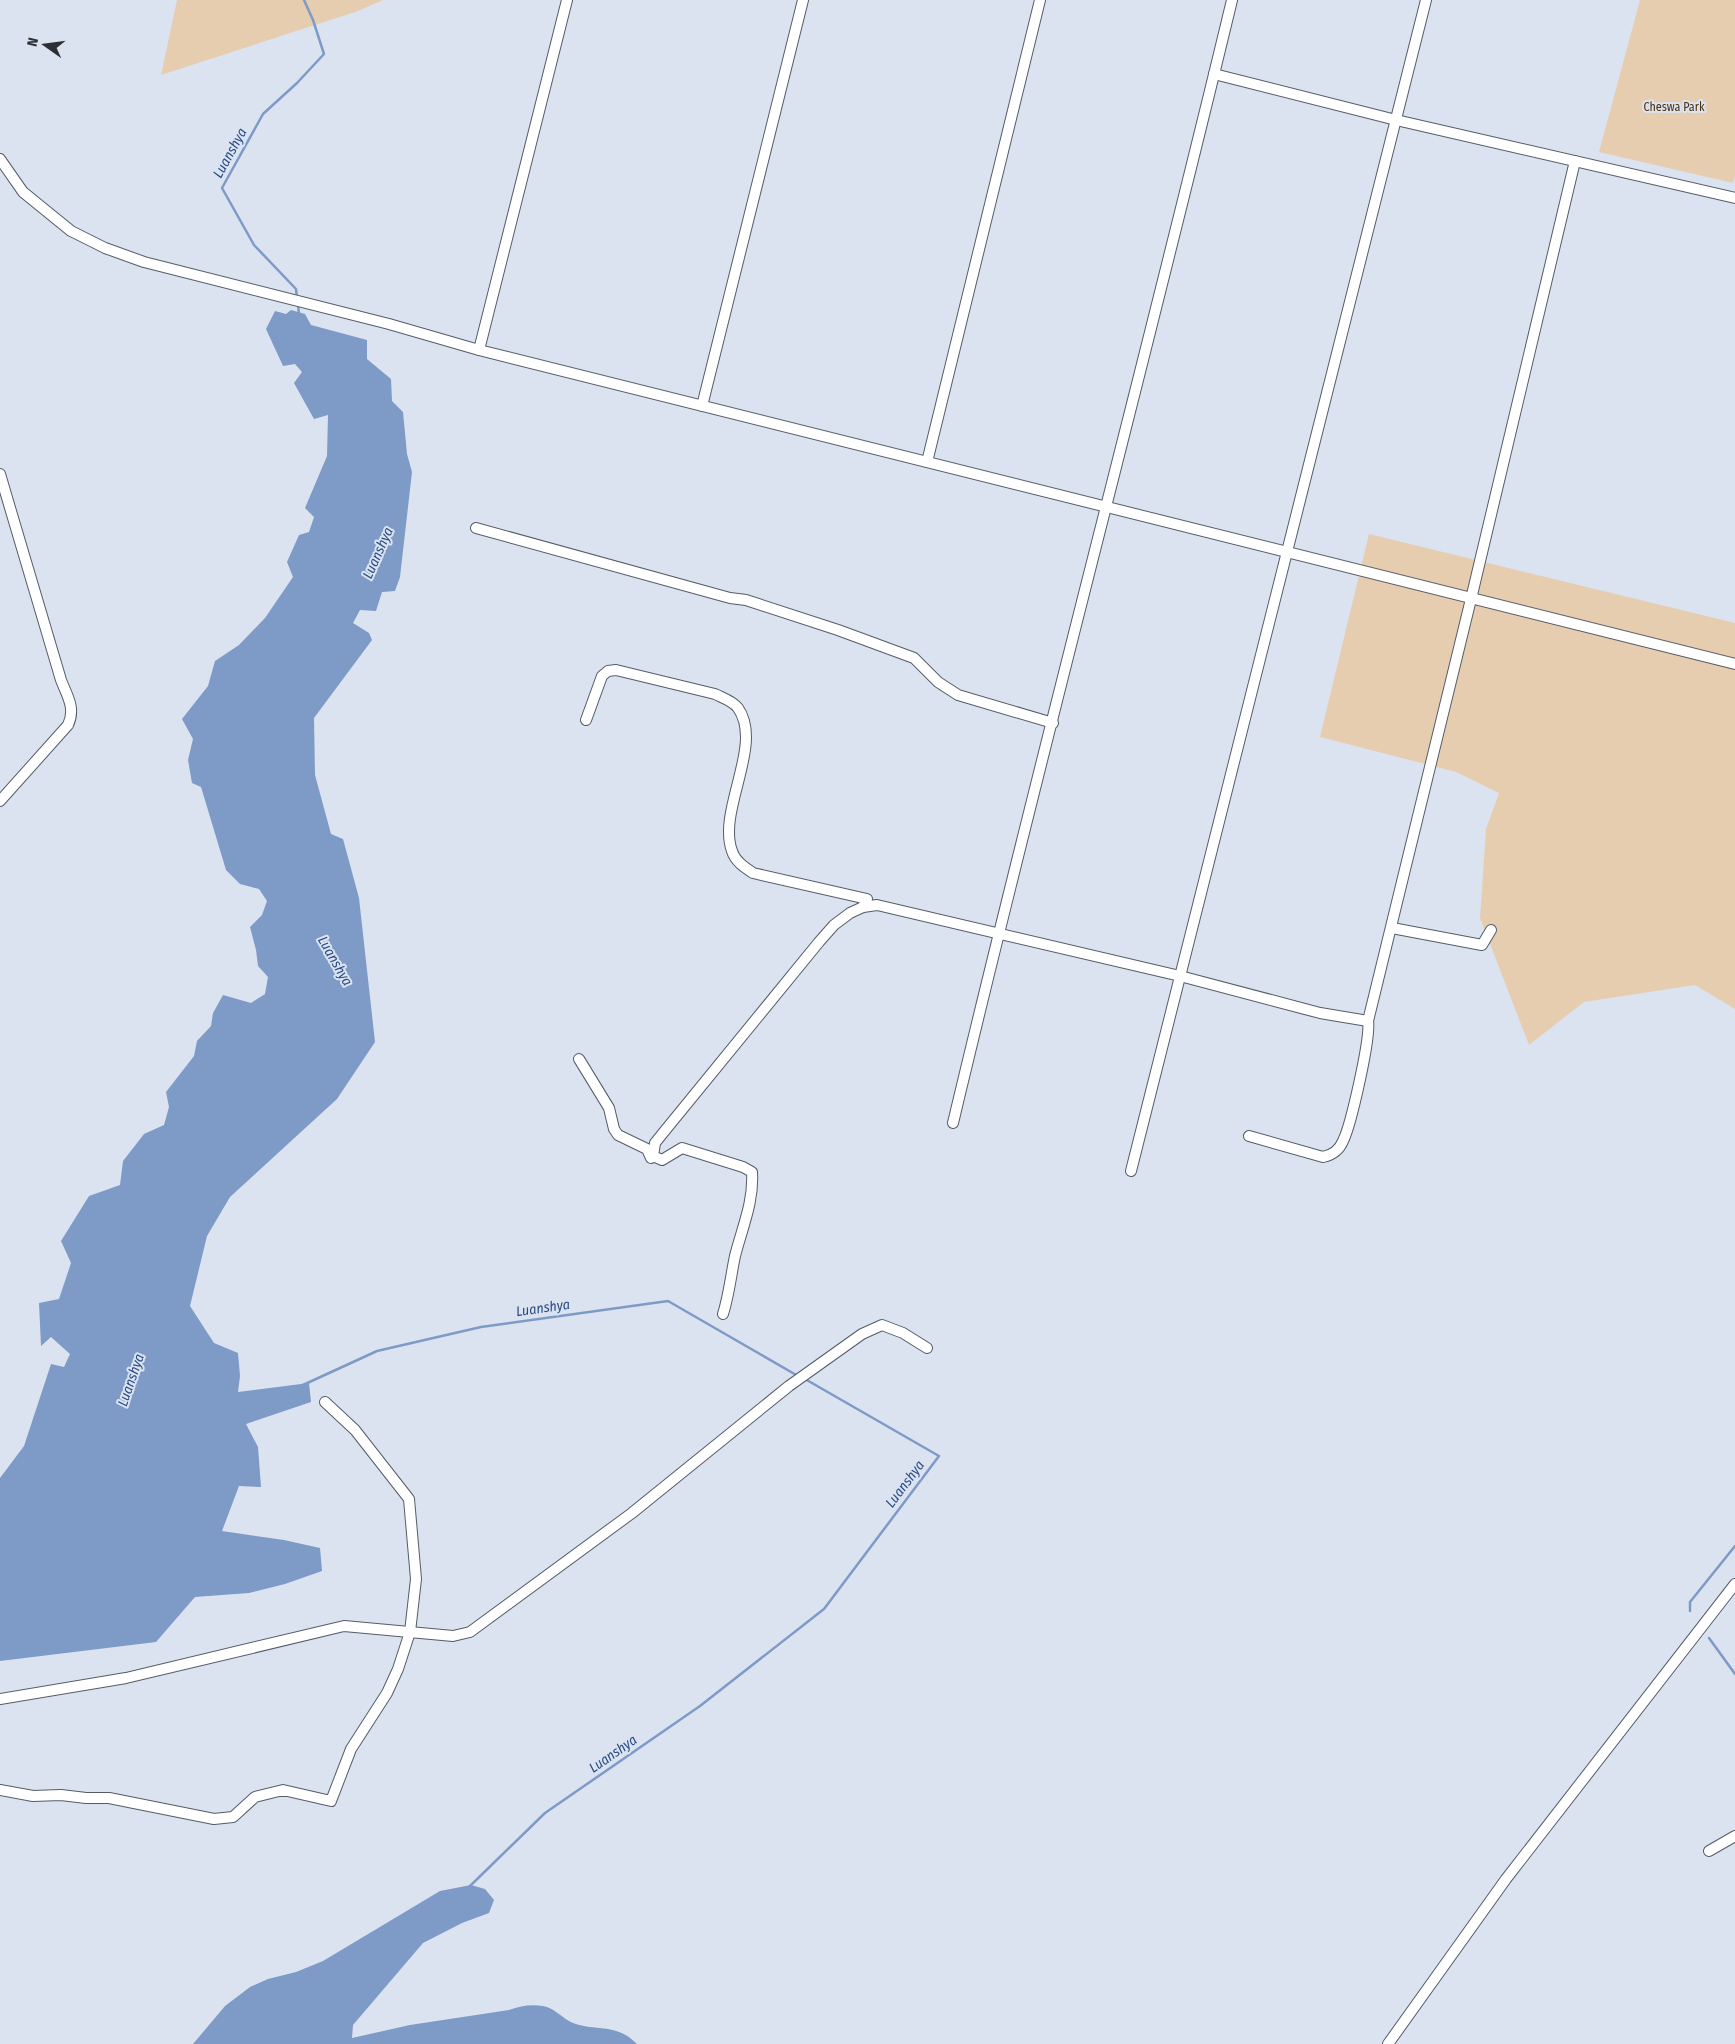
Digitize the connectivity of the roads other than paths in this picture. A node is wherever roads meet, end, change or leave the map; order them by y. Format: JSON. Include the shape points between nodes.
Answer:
{"nodes":[{"id":1,"x":567,"y":0,"type":"edge"},
{"id":2,"x":803,"y":0,"type":"edge"},
{"id":3,"x":1040,"y":0,"type":"edge"},
{"id":4,"x":1232,"y":0,"type":"edge"},
{"id":5,"x":1426,"y":0,"type":"edge"},
{"id":6,"x":1214,"y":74,"type":"junction"},
{"id":7,"x":1396,"y":120,"type":"junction"},
{"id":8,"x":0,"y":159,"type":"edge"},
{"id":9,"x":1575,"y":160,"type":"junction"},
{"id":10,"x":1735,"y":198,"type":"edge"},
{"id":11,"x":479,"y":350,"type":"junction"},
{"id":12,"x":702,"y":406,"type":"junction"},
{"id":13,"x":926,"y":462,"type":"junction"},
{"id":14,"x":0,"y":474,"type":"edge"},
{"id":15,"x":1106,"y":506,"type":"junction"},
{"id":16,"x":476,"y":528,"type":"dead end"},
{"id":17,"x":1286,"y":553,"type":"junction"},
{"id":18,"x":1472,"y":599,"type":"junction"},
{"id":19,"x":1735,"y":664,"type":"edge"},
{"id":20,"x":586,"y":720,"type":"dead end"},
{"id":21,"x":1053,"y":723,"type":"junction"},
{"id":22,"x":0,"y":801,"type":"edge"},
{"id":23,"x":863,"y":907,"type":"junction"},
{"id":24,"x":1392,"y":928,"type":"junction"},
{"id":25,"x":1491,"y":930,"type":"dead end"},
{"id":26,"x":998,"y":934,"type":"junction"},
{"id":27,"x":1180,"y":976,"type":"junction"},
{"id":28,"x":1368,"y":1021,"type":"junction"},
{"id":29,"x":579,"y":1059,"type":"dead end"},
{"id":30,"x":953,"y":1123,"type":"dead end"},
{"id":31,"x":1249,"y":1136,"type":"dead end"},
{"id":32,"x":653,"y":1156,"type":"junction"},
{"id":33,"x":1131,"y":1171,"type":"dead end"},
{"id":34,"x":723,"y":1314,"type":"dead end"},
{"id":35,"x":927,"y":1348,"type":"dead end"},
{"id":36,"x":325,"y":1402,"type":"dead end"},
{"id":37,"x":1735,"y":1584,"type":"edge"},
{"id":38,"x":410,"y":1632,"type":"junction"},
{"id":39,"x":0,"y":1699,"type":"edge"},
{"id":40,"x":0,"y":1790,"type":"edge"},
{"id":41,"x":1735,"y":1836,"type":"edge"},
{"id":42,"x":1710,"y":1851,"type":"dead end"},
{"id":43,"x":1388,"y":2044,"type":"edge"}],
"edges":[{"from":1,"to":11,"type":"street"},
{"from":2,"to":12,"type":"street"},
{"from":3,"to":13,"type":"street"},
{"from":4,"to":6,"type":"street"},
{"from":5,"to":7,"type":"street"},
{"from":6,"to":7,"type":"street"},
{"from":6,"to":15,"type":"street"},
{"from":7,"to":9,"type":"street"},
{"from":7,"to":17,"type":"street"},
{"from":8,"to":11,"type":"street","via":[[24,192],[71,231],[105,248],[144,262]]},
{"from":9,"to":10,"type":"street"},
{"from":9,"to":18,"type":"street"},
{"from":11,"to":12,"type":"street"},
{"from":12,"to":13,"type":"street"},
{"from":13,"to":15,"type":"street"},
{"from":14,"to":22,"type":"street","via":[[73,716]]},
{"from":15,"to":17,"type":"street"},
{"from":15,"to":21,"type":"street"},
{"from":16,"to":21,"type":"street","via":[[746,600],[838,630],[914,658],[938,682],[958,695]]},
{"from":17,"to":18,"type":"street"},
{"from":17,"to":27,"type":"street"},
{"from":18,"to":19,"type":"street"},
{"from":18,"to":24,"type":"street"},
{"from":20,"to":23,"type":"street","via":[[602,676],[608,671],[616,670],[729,700],[738,707],[748,731],[728,834],[732,852],[740,864],[753,873],[867,899]]},
{"from":21,"to":26,"type":"street"},
{"from":23,"to":26,"type":"street","via":[[904,911]]},
{"from":23,"to":32,"type":"street","via":[[834,925],[819,942],[655,1143]]},
{"from":24,"to":25,"type":"street","via":[[1482,945]]},
{"from":24,"to":28,"type":"street"},
{"from":26,"to":27,"type":"street"},
{"from":26,"to":30,"type":"street"},
{"from":27,"to":28,"type":"street","via":[[1320,1013]]},
{"from":27,"to":33,"type":"street"},
{"from":28,"to":31,"type":"street","via":[[1368,1040],[1344,1141],[1332,1155],[1323,1156]]},
{"from":29,"to":32,"type":"street","via":[[609,1108],[618,1135],[647,1149],[651,1158]]},
{"from":32,"to":34,"type":"street","via":[[662,1160],[682,1148],[752,1172],[749,1213]]},
{"from":35,"to":38,"type":"street","via":[[895,1329],[882,1325],[874,1327],[789,1386],[632,1513],[470,1632],[453,1636]]},
{"from":36,"to":38,"type":"street","via":[[355,1430],[408,1499],[416,1579]]},
{"from":37,"to":43,"type":"street","via":[[1506,1879]]},
{"from":38,"to":39,"type":"street","via":[[344,1626],[126,1678]]},
{"from":38,"to":40,"type":"street","via":[[387,1693],[351,1749],[331,1801],[283,1790],[255,1797],[233,1817],[214,1819],[109,1798],[33,1796]]},
{"from":41,"to":42,"type":"street"}]}
